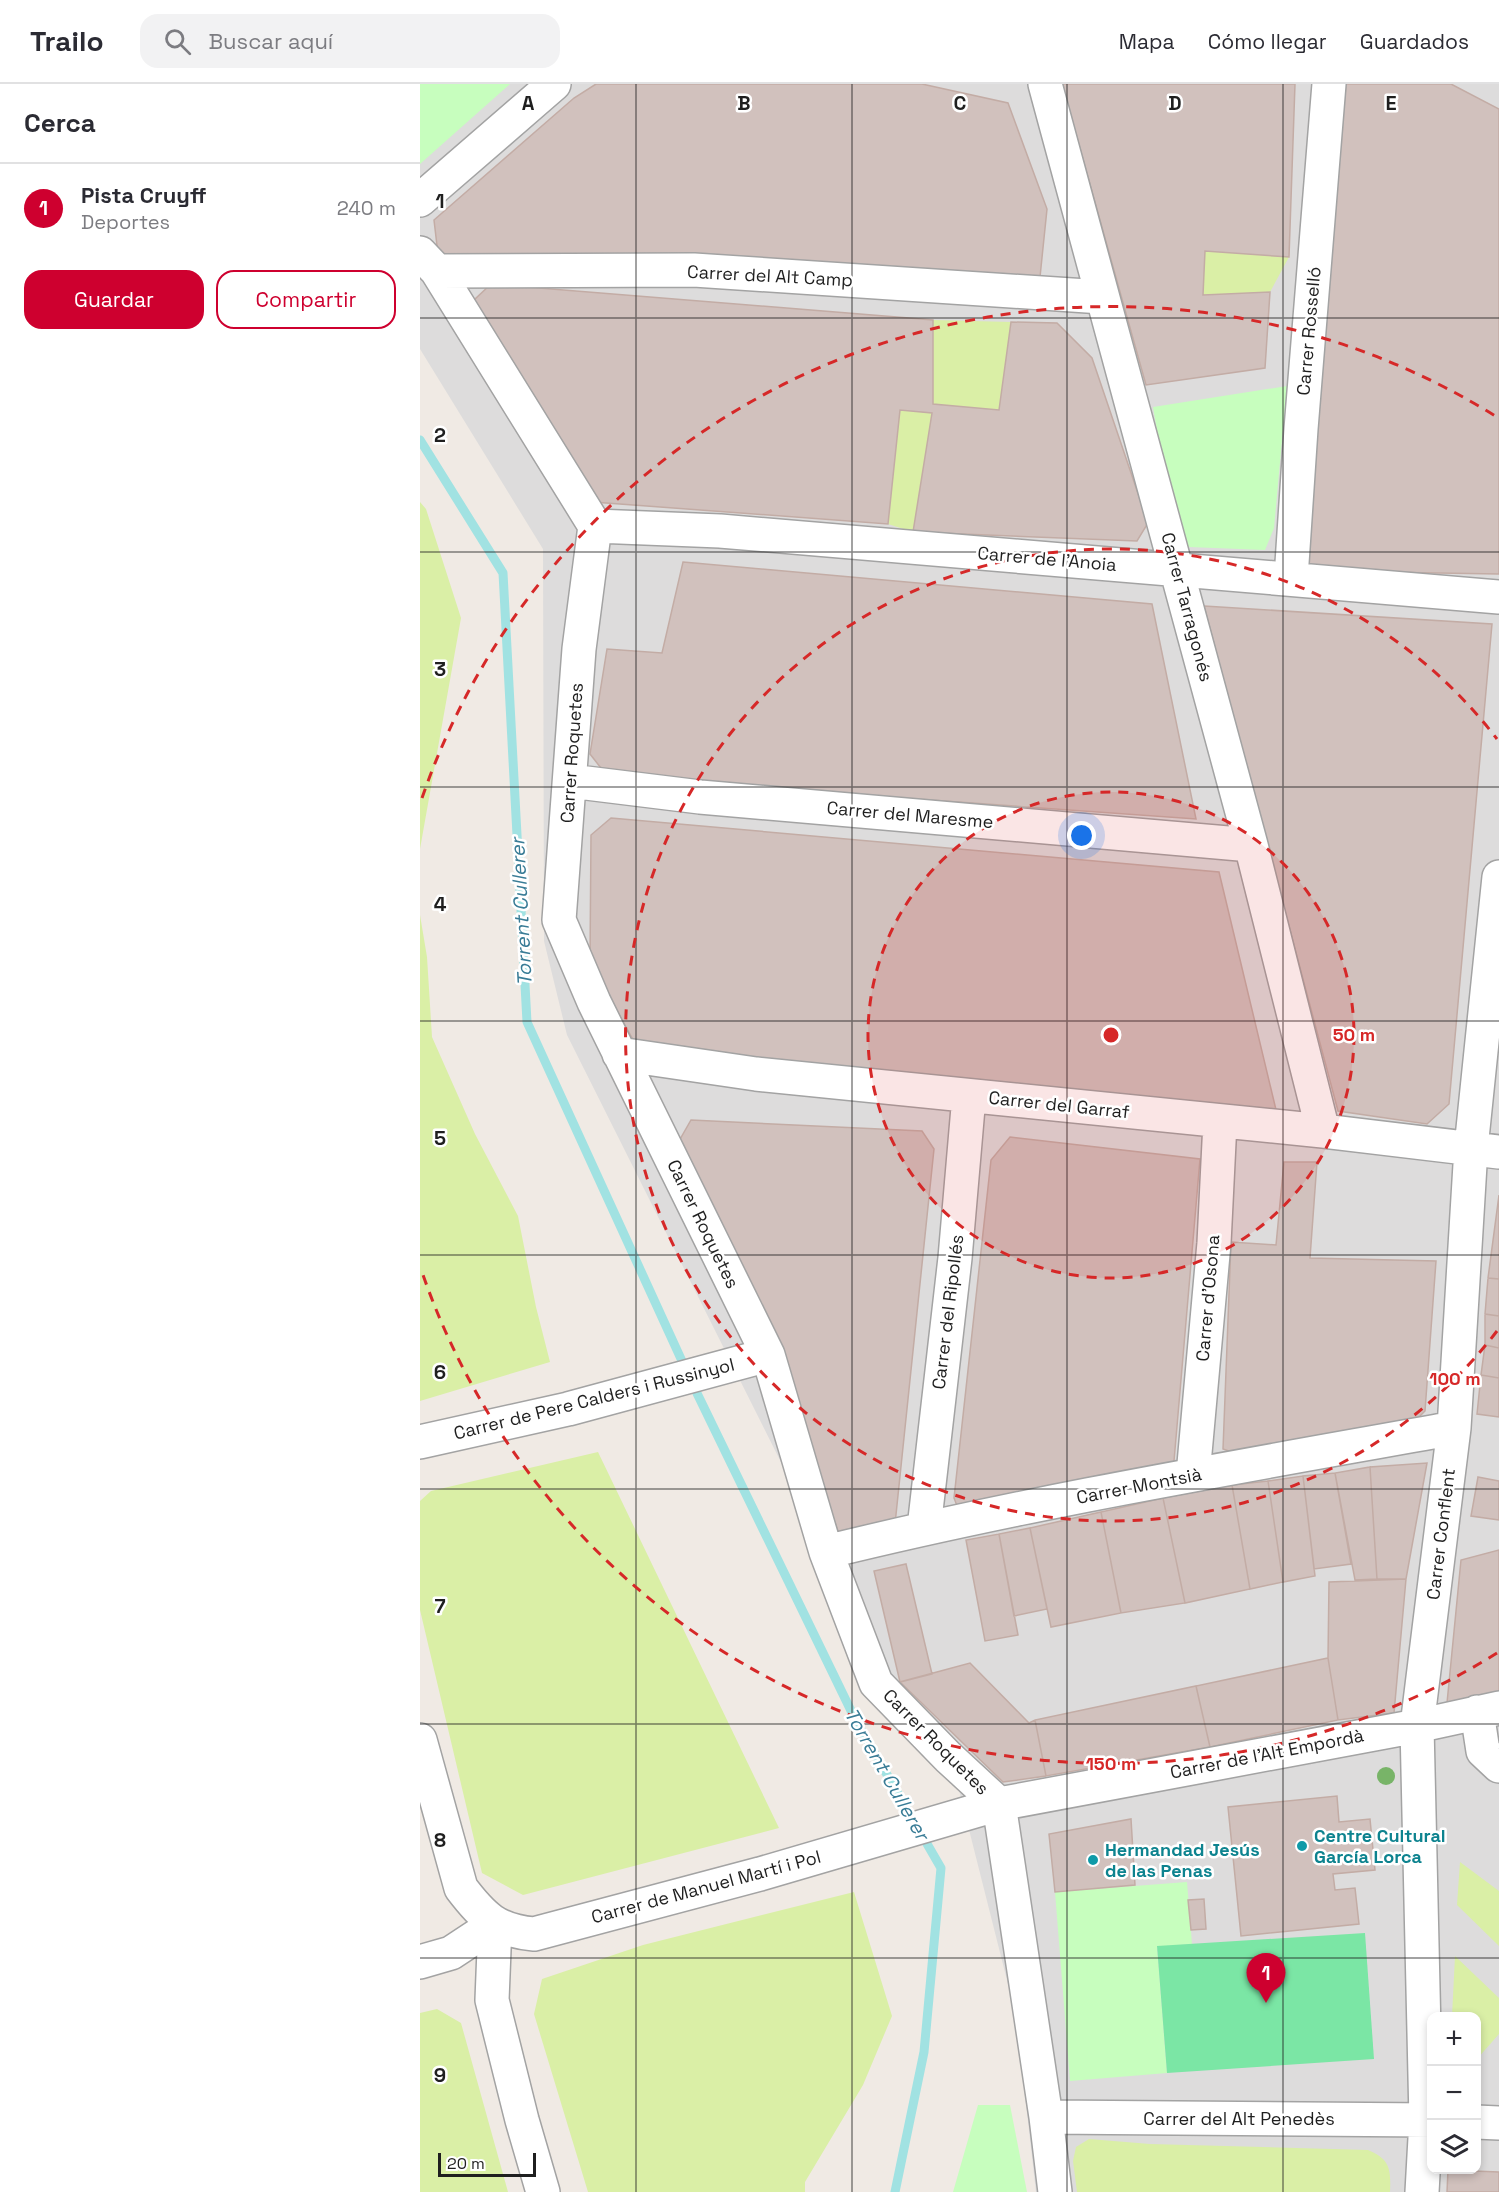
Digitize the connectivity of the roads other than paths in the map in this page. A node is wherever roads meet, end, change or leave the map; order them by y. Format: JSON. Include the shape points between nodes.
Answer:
{"nodes":[{"id":1,"x":554,"y":84,"type":"edge"},
{"id":2,"x":1045,"y":84,"type":"edge"},
{"id":3,"x":1329,"y":84,"type":"edge"},
{"id":4,"x":420,"y":200,"type":"edge"},
{"id":5,"x":428,"y":262,"type":"edge"},
{"id":6,"x":1102,"y":297,"type":"junction"},
{"id":7,"x":595,"y":526,"type":"junction"},
{"id":8,"x":1177,"y":569,"type":"junction"},
{"id":9,"x":1292,"y":578,"type":"junction"},
{"id":10,"x":1499,"y":597,"type":"edge"},
{"id":11,"x":570,"y":781,"type":"junction"},
{"id":12,"x":1251,"y":845,"type":"junction"},
{"id":13,"x":1499,"y":877,"type":"edge"},
{"id":14,"x":619,"y":1054,"type":"junction"},
{"id":15,"x":969,"y":1096,"type":"junction"},
{"id":16,"x":1220,"y":1122,"type":"junction"},
{"id":17,"x":1323,"y":1131,"type":"junction"},
{"id":18,"x":1485,"y":1150,"type":"edge"},
{"id":19,"x":768,"y":1355,"type":"junction"},
{"id":20,"x":1454,"y":1428,"type":"junction"},
{"id":21,"x":420,"y":1442,"type":"edge"},
{"id":22,"x":1193,"y":1475,"type":"junction"},
{"id":23,"x":924,"y":1528,"type":"junction"},
{"id":24,"x":826,"y":1552,"type":"junction"},
{"id":25,"x":1488,"y":1710,"type":"edge"},
{"id":26,"x":1418,"y":1726,"type":"junction"},
{"id":27,"x":420,"y":1740,"type":"edge"},
{"id":28,"x":1499,"y":1766,"type":"edge"},
{"id":29,"x":999,"y":1804,"type":"junction"},
{"id":30,"x":495,"y":1924,"type":"junction"},
{"id":31,"x":420,"y":1962,"type":"edge"},
{"id":32,"x":1427,"y":2066,"type":"edge"},
{"id":33,"x":1046,"y":2117,"type":"junction"},
{"id":34,"x":1427,"y":2120,"type":"edge"},
{"id":35,"x":1481,"y":2122,"type":"edge"},
{"id":36,"x":1499,"y":2123,"type":"edge"},
{"id":37,"x":1427,"y":2141,"type":"edge"},
{"id":38,"x":543,"y":2192,"type":"edge"},
{"id":39,"x":1054,"y":2192,"type":"edge"},
{"id":40,"x":1422,"y":2192,"type":"edge"}],
"edges":[{"from":1,"to":4,"type":"street"},
{"from":2,"to":6,"type":"street","name":"Carrer Tarragonés"},
{"from":3,"to":9,"type":"street","name":"Carrer Rosselló"},
{"from":5,"to":6,"type":"street","name":"Carrer del Alt Camp","via":[[694,270]]},
{"from":5,"to":7,"type":"street"},
{"from":6,"to":8,"type":"street","name":"Carrer Tarragonés"},
{"from":7,"to":8,"type":"street","name":"Carrer de l'Anoia","via":[[720,531]]},
{"from":7,"to":11,"type":"street","name":"Carrer Roquetes","via":[[579,649]]},
{"from":8,"to":9,"type":"street","name":"Carrer de l'Anoia"},
{"from":8,"to":12,"type":"street","name":"Carrer Tarragonés"},
{"from":9,"to":10,"type":"street","name":"Carrer de l'Anoia"},
{"from":11,"to":12,"type":"street","name":"Carrer del Maresme","via":[[700,797]]},
{"from":11,"to":14,"type":"street","name":"Carrer Roquetes","via":[[559,921]]},
{"from":12,"to":17,"type":"street","name":"Carrer Tarragonés"},
{"from":13,"to":18,"type":"street","name":"Carrer Conflent"},
{"from":14,"to":15,"type":"street","name":"Carrer del Garraf","via":[[756,1074]]},
{"from":14,"to":19,"type":"street","name":"Carrer Roquetes"},
{"from":15,"to":16,"type":"street","name":"Carrer del Garraf"},
{"from":15,"to":23,"type":"street","name":"Carrer del Ripollés","via":[[957,1246]]},
{"from":16,"to":17,"type":"street","name":"Carrer del Garraf"},
{"from":16,"to":22,"type":"street","name":"Carrer d'Osona","via":[[1214,1243]]},
{"from":17,"to":18,"type":"street","name":"Carrer del Garraf"},
{"from":18,"to":20,"type":"street","name":"Carrer Conflent"},
{"from":19,"to":21,"type":"street","name":"Carrer de Pere Calders i Russinyol","via":[[568,1409]]},
{"from":19,"to":24,"type":"street","name":"Carrer Roquetes"},
{"from":20,"to":22,"type":"street","name":"Carrer Montsià"},
{"from":20,"to":26,"type":"street","name":"Carrer Conflent"},
{"from":22,"to":23,"type":"street","name":"Carrer Montsià"},
{"from":23,"to":24,"type":"street","name":"Carrer Montsià"},
{"from":24,"to":29,"type":"street","name":"Carrer Roquetes","via":[[876,1683]]},
{"from":25,"to":26,"type":"street","name":"Carrer de l'Alt Empordà"},
{"from":25,"to":28,"type":"street","via":[[1483,1751]]},
{"from":26,"to":29,"type":"street","name":"Carrer de l'Alt Empordà"},
{"from":26,"to":32,"type":"street","name":"Carrer Conflent"},
{"from":27,"to":30,"type":"street","via":[[461,1888]]},
{"from":29,"to":30,"type":"street","name":"Carrer de Manuel Martí i Pol","via":[[760,1874],[534,1934],[513,1932]]},
{"from":29,"to":33,"type":"street","name":"Carrer Roquetes"},
{"from":30,"to":31,"type":"street","via":[[451,1953]]},
{"from":30,"to":38,"type":"street","via":[[492,2000]]},
{"from":33,"to":34,"type":"street","name":"Carrer del Alt Penedès"},
{"from":33,"to":39,"type":"street","name":"Carrer Roquetes"},
{"from":35,"to":36,"type":"street"},
{"from":37,"to":40,"type":"street","name":"Carrer Conflent"}]}
